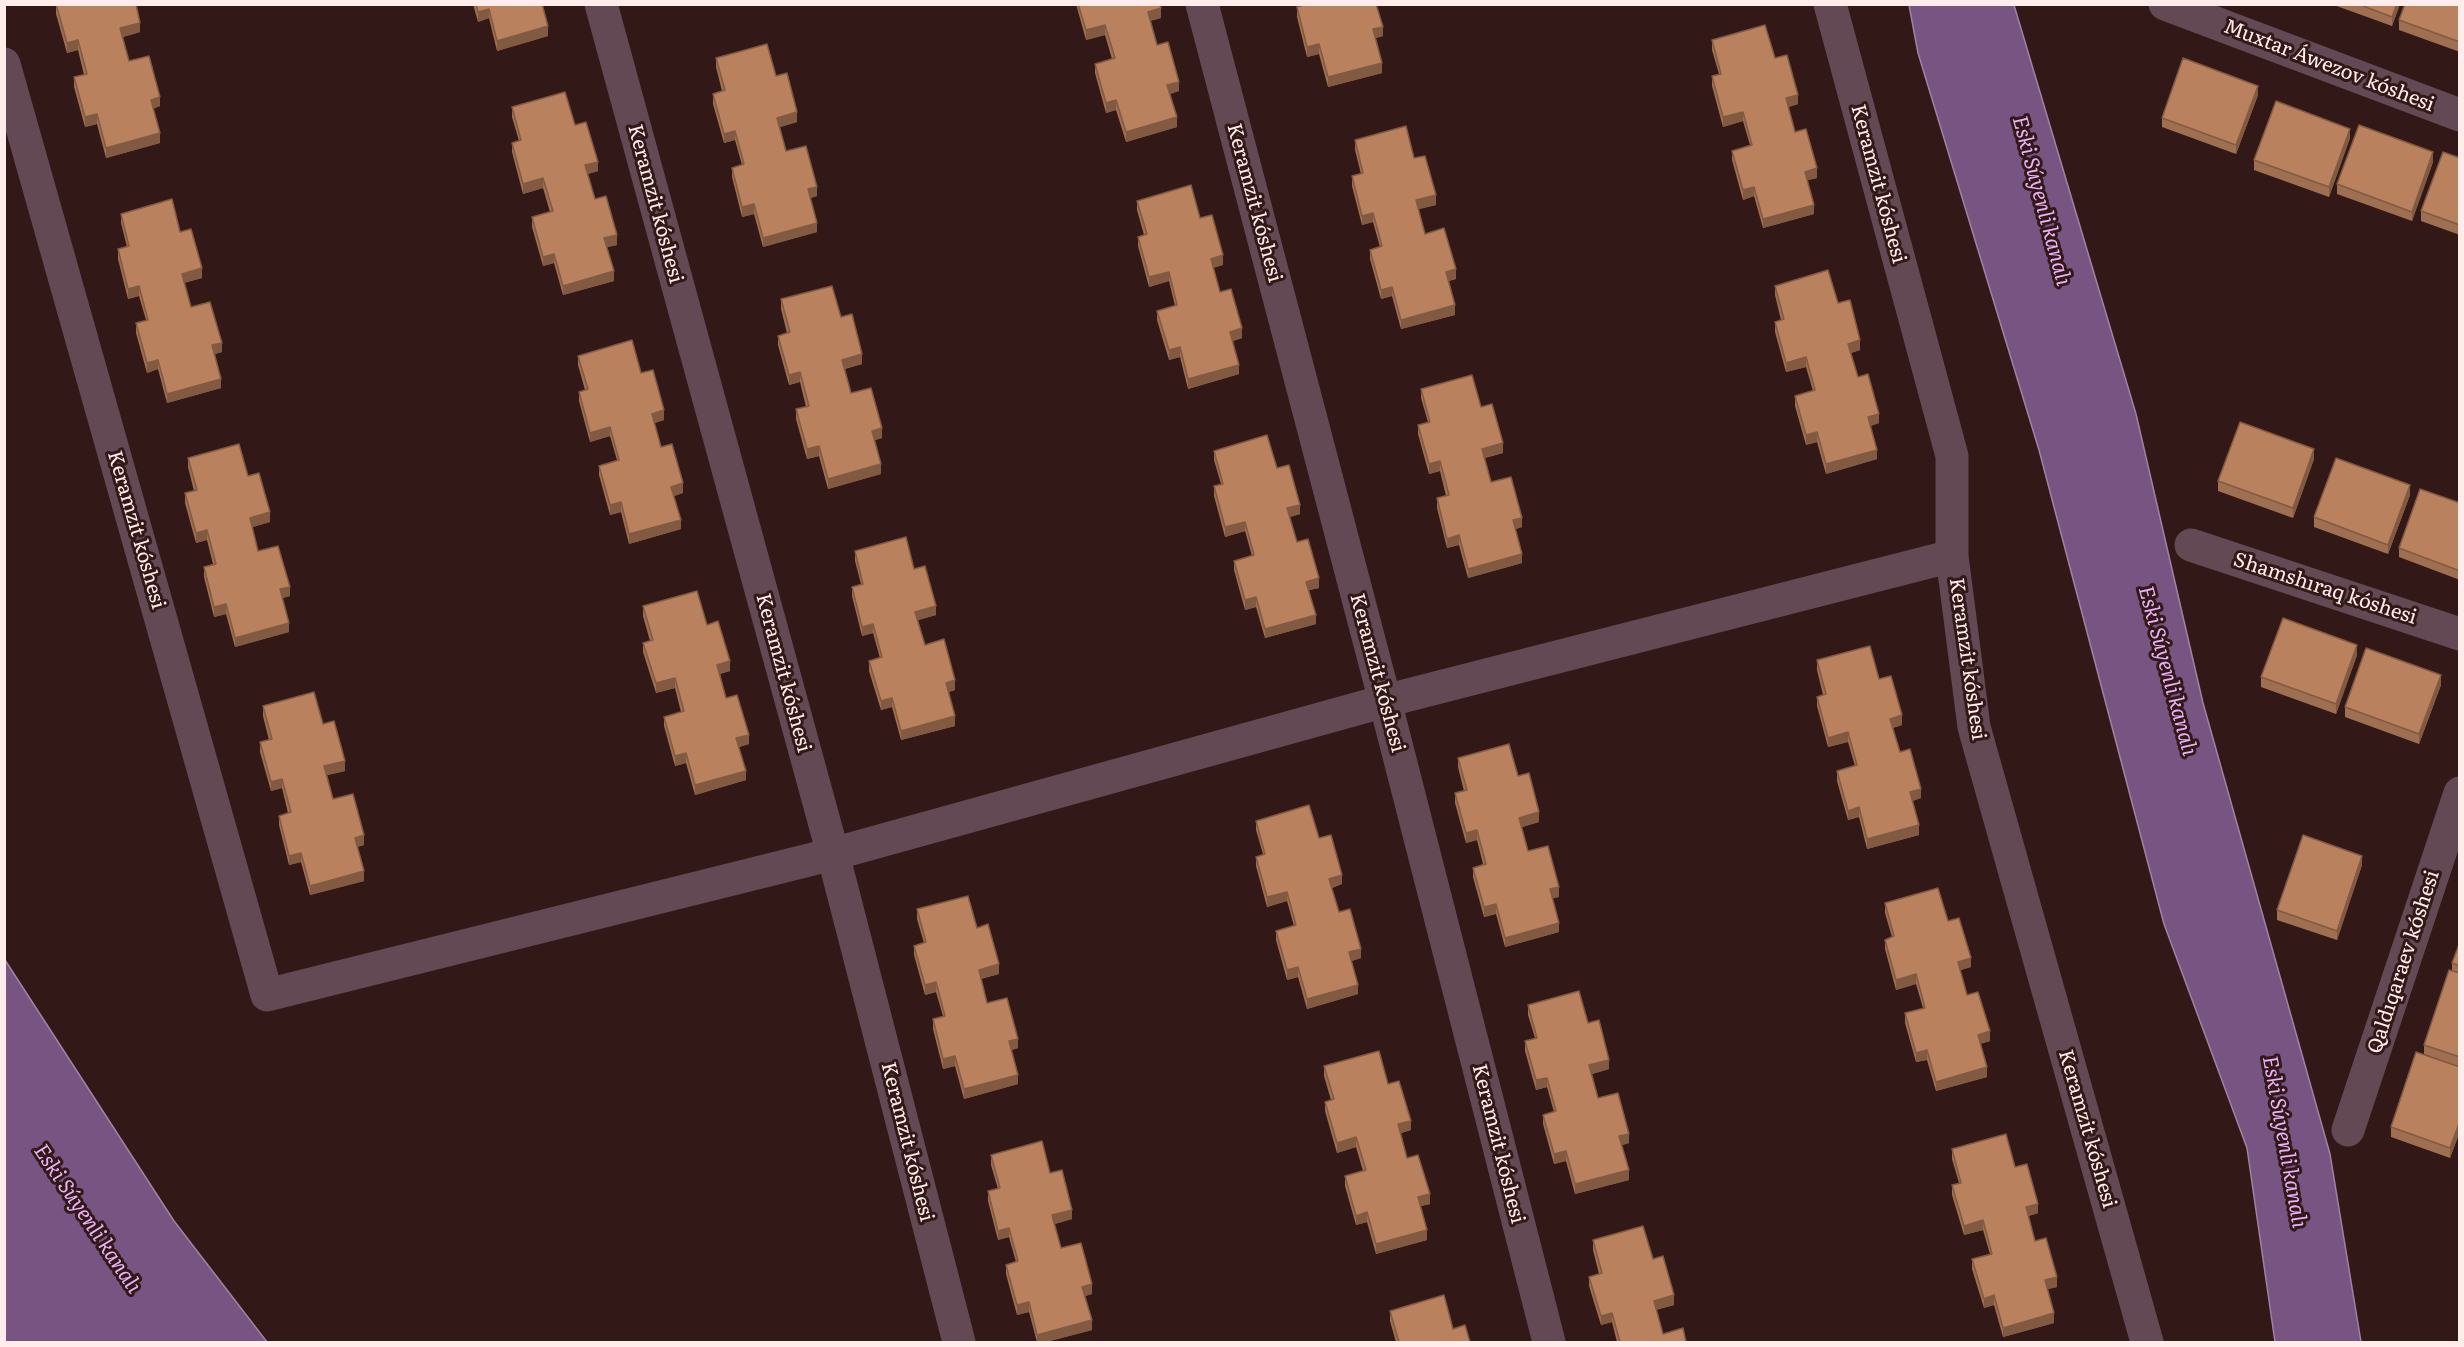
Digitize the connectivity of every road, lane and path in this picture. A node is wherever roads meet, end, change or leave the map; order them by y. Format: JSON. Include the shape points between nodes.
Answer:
{"nodes":[{"id":1,"x":601,"y":4,"type":"edge"},
{"id":2,"x":1202,"y":4,"type":"edge"},
{"id":3,"x":1830,"y":4,"type":"edge"},
{"id":4,"x":2165,"y":4,"type":"edge"},
{"id":5,"x":4,"y":64,"type":"edge"},
{"id":6,"x":2460,"y":115,"type":"edge"},
{"id":7,"x":2192,"y":545,"type":"dead end"},
{"id":8,"x":1952,"y":556,"type":"junction"},
{"id":9,"x":2460,"y":634,"type":"edge"},
{"id":10,"x":1385,"y":701,"type":"junction"},
{"id":11,"x":2460,"y":793,"type":"edge"},
{"id":12,"x":833,"y":854,"type":"junction"},
{"id":13,"x":2348,"y":1130,"type":"dead end"},
{"id":14,"x":959,"y":1342,"type":"edge"},
{"id":15,"x":1549,"y":1342,"type":"edge"},
{"id":16,"x":2147,"y":1342,"type":"edge"}],
"edges":[{"from":1,"to":12,"type":"street","name":"Keramzit kóshesi"},
{"from":2,"to":10,"type":"street","name":"Keramzit kóshesi"},
{"from":3,"to":8,"type":"street","name":"Keramzit kóshesi","via":[[1952,456]]},
{"from":4,"to":6,"type":"street","name":"Muxtar Áwezov kóshesi"},
{"from":5,"to":12,"type":"street","name":"Keramzit kóshesi","via":[[267,995]]},
{"from":7,"to":9,"type":"street","name":"Shamshıraq kóshesi"},
{"from":8,"to":10,"type":"street"},
{"from":8,"to":16,"type":"street","name":"Keramzit kóshesi","via":[[1974,727]]},
{"from":10,"to":12,"type":"street"},
{"from":10,"to":15,"type":"street","name":"Keramzit kóshesi"},
{"from":11,"to":13,"type":"street","name":"Qaldıqaraev kóshesi"},
{"from":12,"to":14,"type":"street","name":"Keramzit kóshesi"}]}
